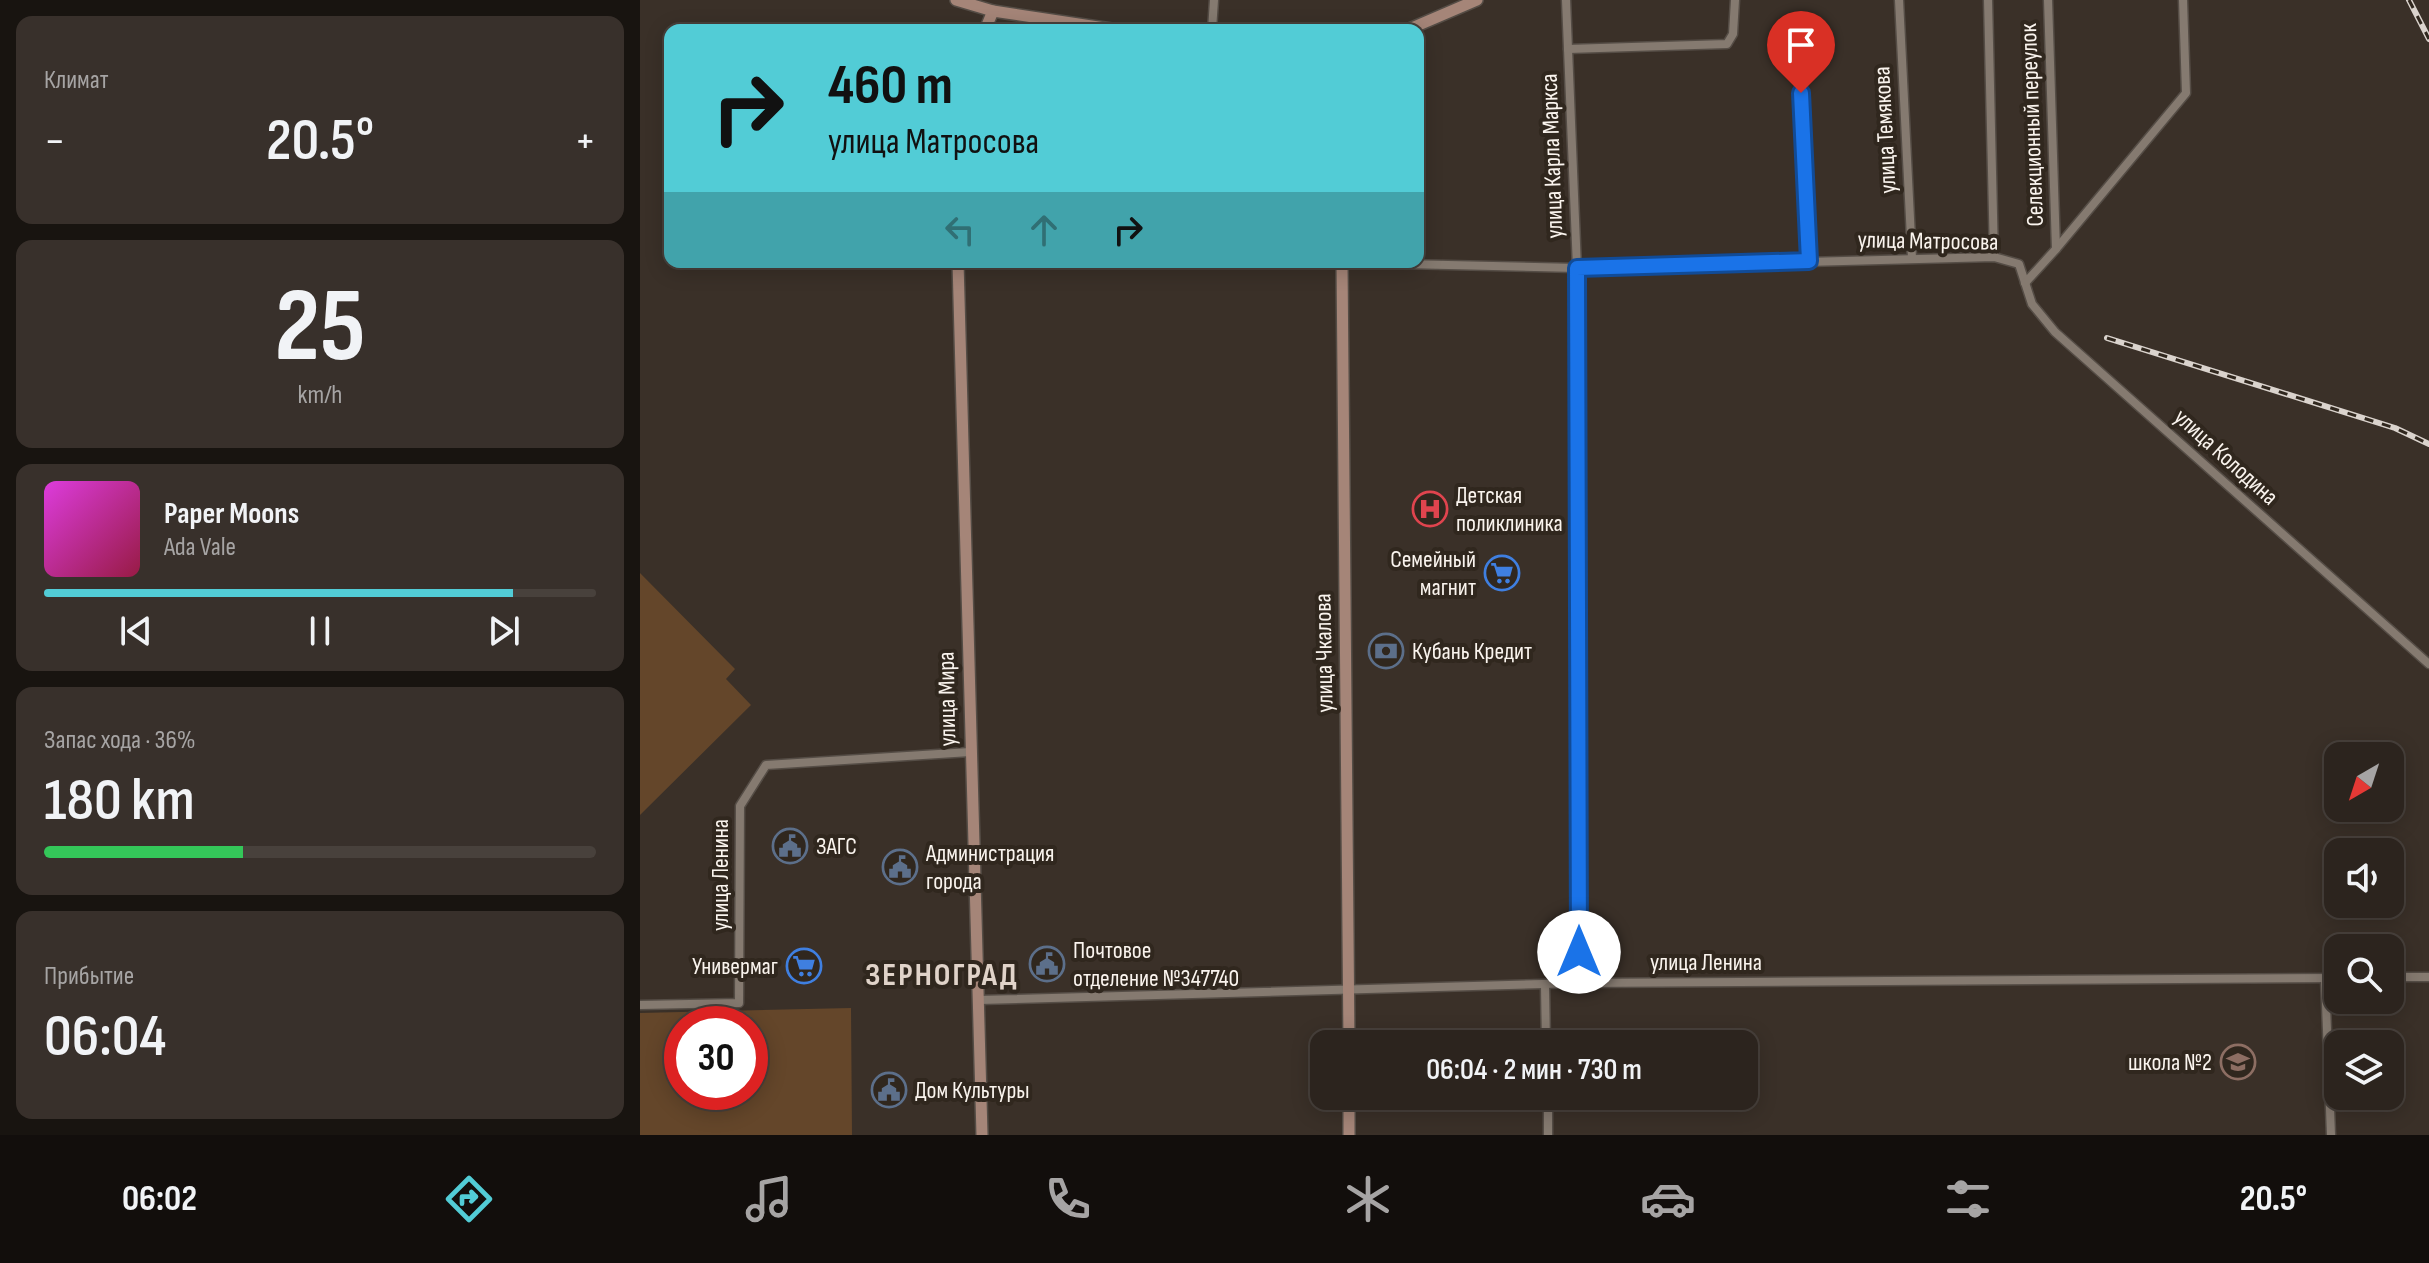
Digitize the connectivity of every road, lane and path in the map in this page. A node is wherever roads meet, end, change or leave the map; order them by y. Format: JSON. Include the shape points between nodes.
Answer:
{"nodes":[{"id":1,"x":956,"y":0,"type":"edge"},
{"id":2,"x":1214,"y":0,"type":"edge"},
{"id":3,"x":1477,"y":0,"type":"edge"},
{"id":4,"x":1566,"y":0,"type":"edge"},
{"id":5,"x":1735,"y":0,"type":"edge"},
{"id":6,"x":1899,"y":0,"type":"edge"},
{"id":7,"x":1988,"y":0,"type":"edge"},
{"id":8,"x":2048,"y":0,"type":"edge"},
{"id":9,"x":2183,"y":0,"type":"edge"},
{"id":10,"x":993,"y":11,"type":"junction"},
{"id":11,"x":988,"y":24,"type":"edge"},
{"id":12,"x":1079,"y":24,"type":"edge"},
{"id":13,"x":1212,"y":24,"type":"edge"},
{"id":14,"x":1421,"y":24,"type":"edge"},
{"id":15,"x":1568,"y":49,"type":"junction"},
{"id":16,"x":1799,"y":66,"type":"dead end"},
{"id":17,"x":2056,"y":249,"type":"junction"},
{"id":18,"x":1994,"y":257,"type":"junction"},
{"id":19,"x":1912,"y":258,"type":"junction"},
{"id":20,"x":1809,"y":261,"type":"junction"},
{"id":21,"x":1424,"y":264,"type":"edge"},
{"id":22,"x":2019,"y":264,"type":"joint"},
{"id":23,"x":958,"y":268,"type":"edge"},
{"id":24,"x":1342,"y":268,"type":"edge"},
{"id":25,"x":1577,"y":268,"type":"junction"},
{"id":26,"x":2025,"y":283,"type":"junction"},
{"id":27,"x":2429,"y":664,"type":"edge"},
{"id":28,"x":970,"y":752,"type":"junction"},
{"id":29,"x":2404,"y":977,"type":"edge"},
{"id":30,"x":2429,"y":977,"type":"edge"},
{"id":31,"x":2324,"y":978,"type":"edge"},
{"id":32,"x":1579,"y":983,"type":"junction"},
{"id":33,"x":1545,"y":986,"type":"junction"},
{"id":34,"x":1350,"y":989,"type":"junction"},
{"id":35,"x":979,"y":1000,"type":"junction"},
{"id":36,"x":640,"y":1005,"type":"edge"},
{"id":37,"x":2326,"y":1014,"type":"edge"},
{"id":38,"x":1349,"y":1030,"type":"edge"},
{"id":39,"x":1546,"y":1030,"type":"edge"},
{"id":40,"x":1349,"y":1110,"type":"edge"},
{"id":41,"x":1548,"y":1110,"type":"edge"},
{"id":42,"x":982,"y":1135,"type":"edge"},
{"id":43,"x":1349,"y":1135,"type":"edge"},
{"id":44,"x":1548,"y":1135,"type":"edge"},
{"id":45,"x":2331,"y":1135,"type":"edge"}],
"edges":[{"from":1,"to":10,"type":"street"},
{"from":2,"to":13,"type":"street"},
{"from":3,"to":14,"type":"street"},
{"from":4,"to":15,"type":"street","name":"улица Карла Маркса"},
{"from":5,"to":15,"type":"street","via":[[1733,34],[1727,44]]},
{"from":6,"to":19,"type":"street","name":"улица Темякова"},
{"from":7,"to":18,"type":"street"},
{"from":8,"to":17,"type":"street","name":"Селекционный переулок"},
{"from":9,"to":17,"type":"street","name":"Селекционный переулок","via":[[2186,93]]},
{"from":10,"to":11,"type":"street"},
{"from":10,"to":12,"type":"street"},
{"from":15,"to":25,"type":"street","name":"улица Карла Маркса"},
{"from":16,"to":20,"type":"street"},
{"from":17,"to":26,"type":"street","name":"Селекционный переулок"},
{"from":18,"to":19,"type":"street","name":"улица Матросова"},
{"from":18,"to":22,"type":"street","name":"улица Матросова"},
{"from":19,"to":20,"type":"street","name":"улица Матросова"},
{"from":20,"to":25,"type":"street","name":"улица Матросова"},
{"from":21,"to":25,"type":"street","name":"улица Матросова"},
{"from":22,"to":26,"type":"street","name":"улица Колодина"},
{"from":23,"to":28,"type":"street","name":"улица Мира"},
{"from":24,"to":34,"type":"street","name":"улица Чкалова"},
{"from":25,"to":32,"type":"street","name":"улица Карла Маркса"},
{"from":26,"to":27,"type":"street","name":"улица Колодина","via":[[2032,304],[2055,332]]},
{"from":28,"to":35,"type":"street","name":"улица Мира"},
{"from":28,"to":36,"type":"street","name":"улица Ленина","via":[[766,765],[740,806],[739,1003]]},
{"from":29,"to":30,"type":"street"},
{"from":31,"to":32,"type":"street","name":"улица Ленина"},
{"from":32,"to":33,"type":"street","name":"улица Ленина"},
{"from":33,"to":34,"type":"street","name":"улица Ленина"},
{"from":33,"to":39,"type":"street"},
{"from":34,"to":35,"type":"street","name":"улица Ленина"},
{"from":34,"to":38,"type":"street","name":"улица Чкалова"},
{"from":35,"to":42,"type":"street","name":"улица Мира"},
{"from":37,"to":45,"type":"street"},
{"from":40,"to":43,"type":"street"},
{"from":41,"to":44,"type":"street"}]}
